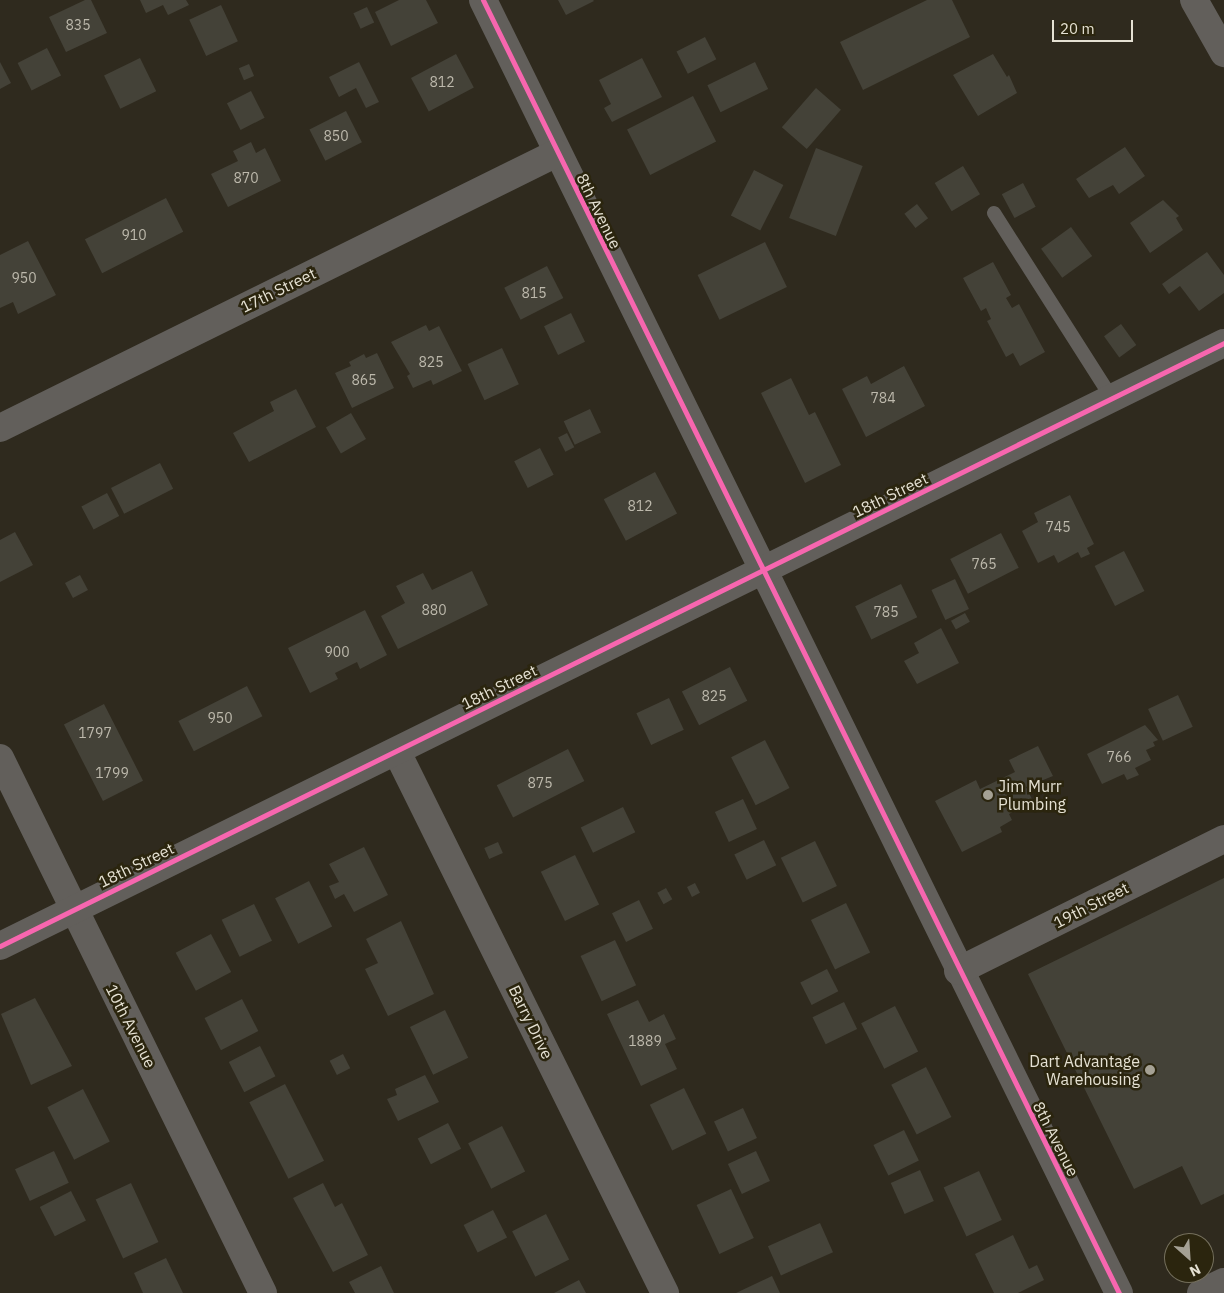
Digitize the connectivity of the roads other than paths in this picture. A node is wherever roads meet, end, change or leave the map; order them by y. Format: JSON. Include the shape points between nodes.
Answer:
{"nodes":[{"id":1,"x":483,"y":0,"type":"edge"},
{"id":2,"x":1194,"y":0,"type":"edge"},
{"id":3,"x":1224,"y":53,"type":"edge"},
{"id":4,"x":557,"y":153,"type":"junction"},
{"id":5,"x":994,"y":213,"type":"dead end"},
{"id":6,"x":1224,"y":343,"type":"edge"},
{"id":7,"x":1112,"y":398,"type":"junction"},
{"id":8,"x":0,"y":428,"type":"edge"},
{"id":9,"x":762,"y":572,"type":"junction"},
{"id":10,"x":397,"y":752,"type":"junction"},
{"id":11,"x":0,"y":758,"type":"edge"},
{"id":12,"x":1224,"y":839,"type":"edge"},
{"id":13,"x":73,"y":910,"type":"junction"},
{"id":14,"x":0,"y":946,"type":"edge"},
{"id":15,"x":958,"y":971,"type":"junction"},
{"id":16,"x":1224,"y":1282,"type":"edge"},
{"id":17,"x":263,"y":1293,"type":"edge"},
{"id":18,"x":665,"y":1293,"type":"edge"},
{"id":19,"x":1119,"y":1293,"type":"edge"},
{"id":20,"x":1202,"y":1293,"type":"edge"}],
"edges":[{"from":1,"to":4,"type":"street","name":"8th Avenue"},
{"from":2,"to":3,"type":"street"},
{"from":4,"to":8,"type":"street","name":"17th Street"},
{"from":4,"to":9,"type":"street","name":"8th Avenue"},
{"from":5,"to":7,"type":"lane"},
{"from":6,"to":7,"type":"street","name":"18th Street"},
{"from":7,"to":9,"type":"street","name":"18th Street"},
{"from":9,"to":10,"type":"street","name":"18th Street"},
{"from":9,"to":15,"type":"street","name":"8th Avenue"},
{"from":10,"to":13,"type":"street","name":"18th Street"},
{"from":10,"to":18,"type":"street","name":"Barry Drive"},
{"from":11,"to":13,"type":"street","name":"10th Avenue"},
{"from":12,"to":15,"type":"street","name":"19th Street"},
{"from":13,"to":14,"type":"street","name":"18th Street"},
{"from":13,"to":17,"type":"street","name":"10th Avenue"},
{"from":15,"to":19,"type":"street","name":"8th Avenue"},
{"from":16,"to":20,"type":"street"}]}
